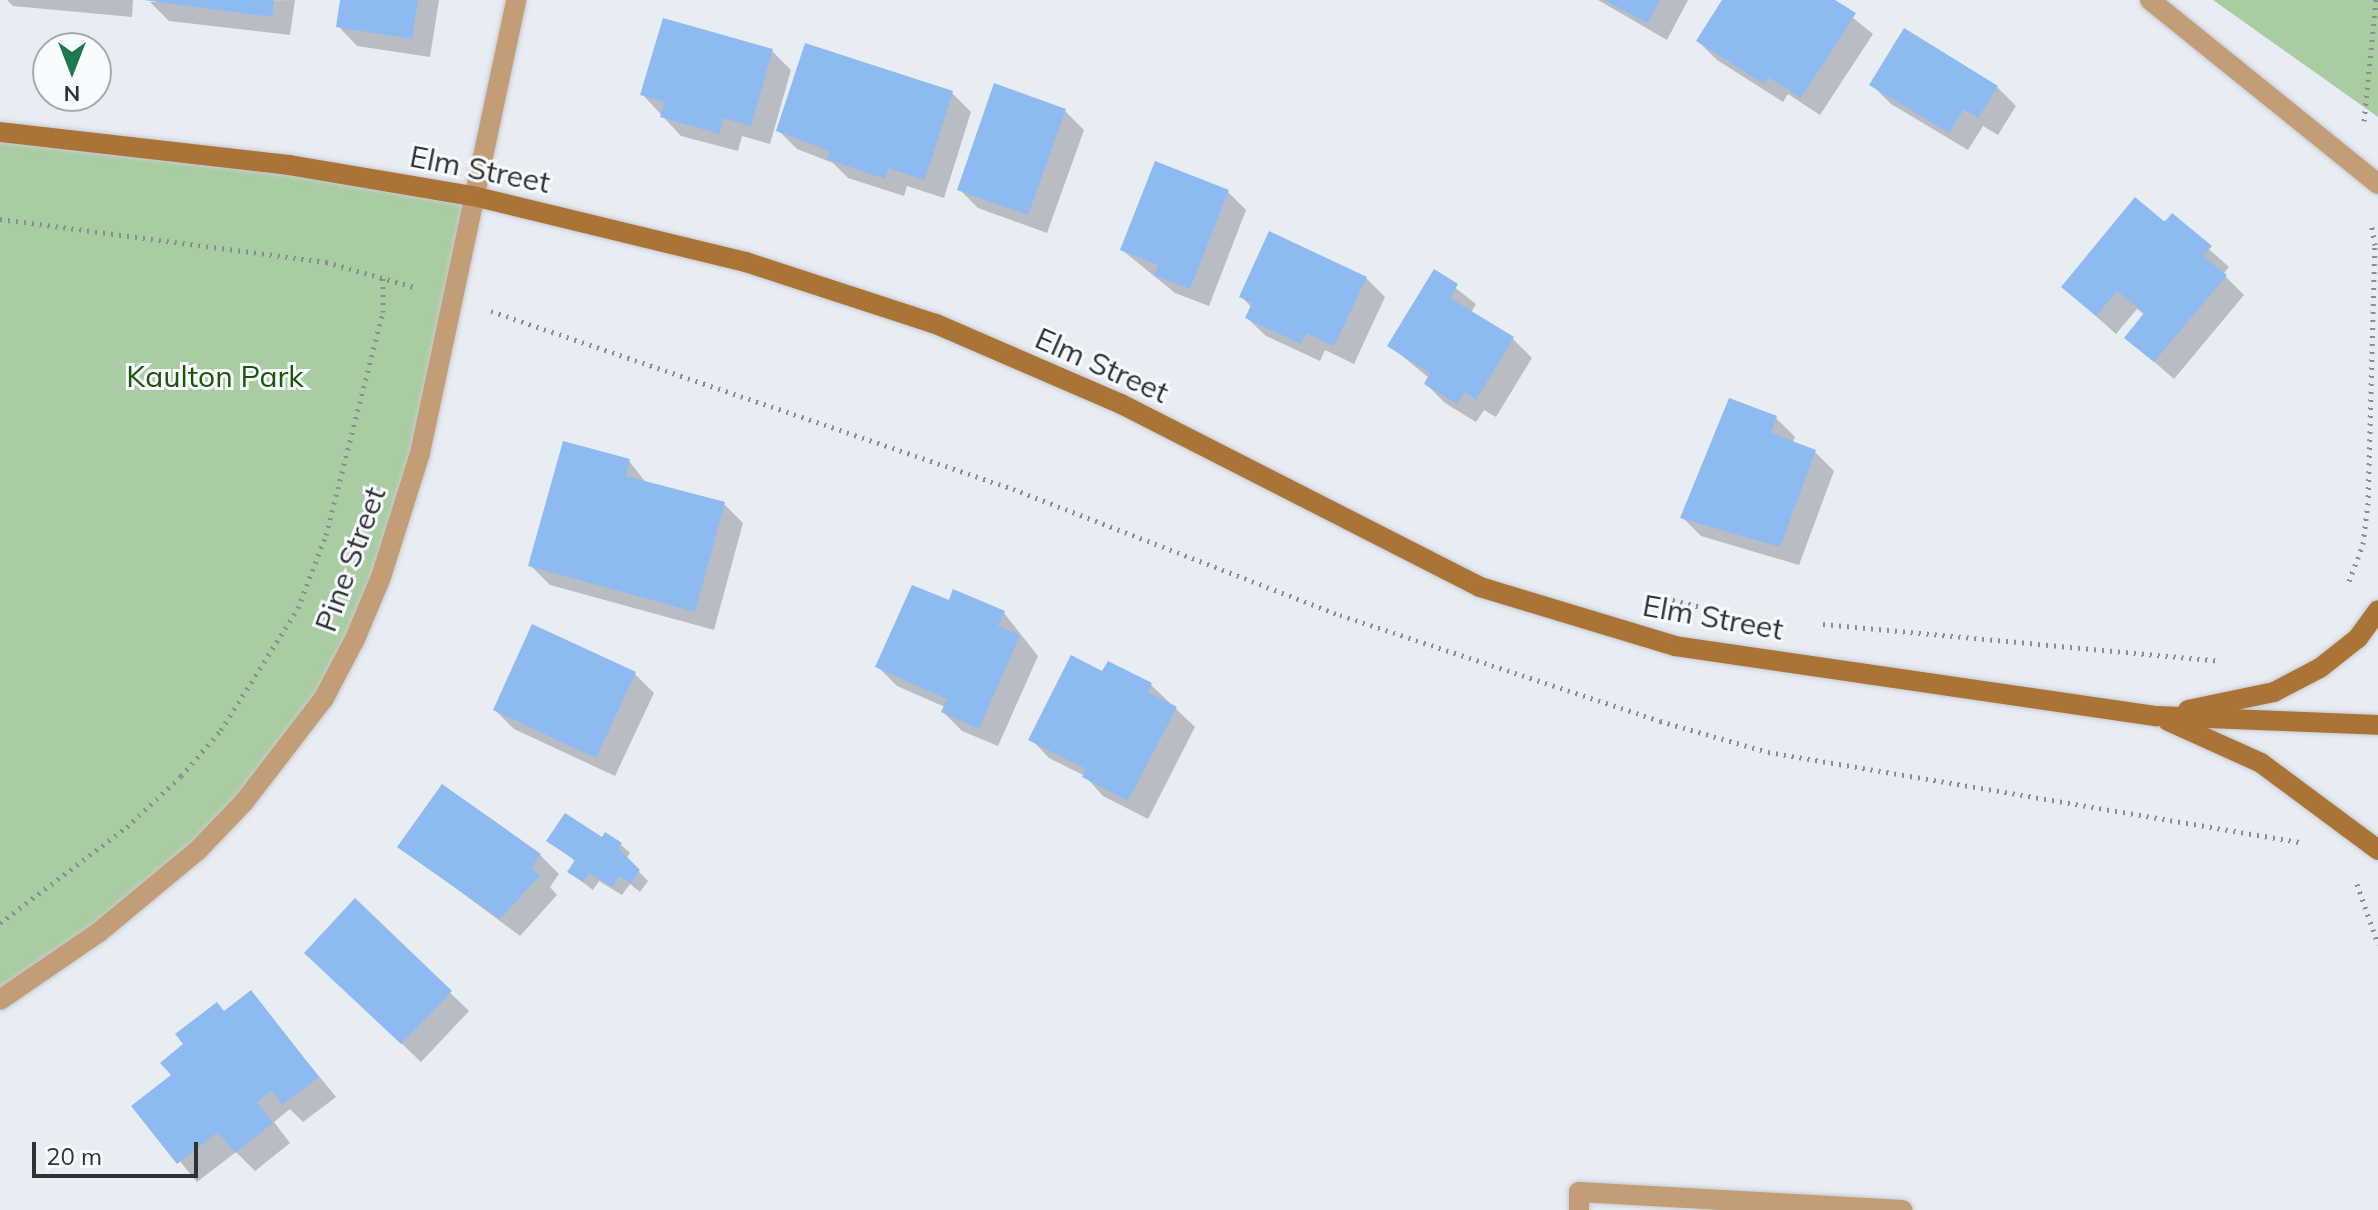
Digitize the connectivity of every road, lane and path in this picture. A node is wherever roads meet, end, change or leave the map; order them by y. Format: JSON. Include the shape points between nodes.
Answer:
{"nodes":[{"id":1,"x":516,"y":0,"type":"edge"},
{"id":2,"x":2150,"y":0,"type":"edge"},
{"id":3,"x":2376,"y":0,"type":"edge"},
{"id":4,"x":0,"y":132,"type":"edge"},
{"id":5,"x":2361,"y":168,"type":"junction"},
{"id":6,"x":2378,"y":184,"type":"edge"},
{"id":7,"x":473,"y":196,"type":"junction"},
{"id":8,"x":0,"y":219,"type":"edge"},
{"id":9,"x":383,"y":278,"type":"junction"},
{"id":10,"x":452,"y":298,"type":"junction"},
{"id":11,"x":2348,"y":586,"type":"dead end"},
{"id":12,"x":1705,"y":608,"type":"dead end"},
{"id":13,"x":2378,"y":610,"type":"edge"},
{"id":14,"x":1808,"y":622,"type":"dead end"},
{"id":15,"x":1626,"y":632,"type":"junction"},
{"id":16,"x":2231,"y":660,"type":"dead end"},
{"id":17,"x":2157,"y":716,"type":"junction"},
{"id":18,"x":2378,"y":725,"type":"edge"},
{"id":19,"x":2307,"y":843,"type":"dead end"},
{"id":20,"x":2378,"y":850,"type":"edge"},
{"id":21,"x":2354,"y":878,"type":"dead end"},
{"id":22,"x":0,"y":923,"type":"edge"},
{"id":23,"x":2378,"y":944,"type":"edge"},
{"id":24,"x":0,"y":1000,"type":"edge"},
{"id":25,"x":1579,"y":1210,"type":"edge"},
{"id":26,"x":1903,"y":1210,"type":"edge"}],
"edges":[{"from":1,"to":7,"type":"street","name":"Pine Street"},
{"from":2,"to":5,"type":"street"},
{"from":3,"to":5,"type":"path"},
{"from":4,"to":7,"type":"street","name":"Elm Street","via":[[289,165]]},
{"from":5,"to":6,"type":"street"},
{"from":5,"to":11,"type":"path","via":[[2375,245],[2368,505],[2363,544]]},
{"from":7,"to":10,"type":"street","name":"Pine Street"},
{"from":7,"to":15,"type":"street","name":"Elm Street","via":[[746,262],[936,324],[1121,404],[1480,587]]},
{"from":8,"to":9,"type":"path","via":[[326,262]]},
{"from":9,"to":10,"type":"path"},
{"from":9,"to":22,"type":"path","via":[[383,312],[326,535],[298,608],[221,730],[181,776],[127,827]]},
{"from":10,"to":19,"type":"path","via":[[998,483],[1340,615],[1660,721],[1768,752]]},
{"from":10,"to":24,"type":"street","name":"Pine Street","via":[[420,453],[381,577],[324,698],[244,802],[198,850],[98,933]]},
{"from":12,"to":15,"type":"path","via":[[1634,591]]},
{"from":13,"to":17,"type":"street","via":[[2338,654],[2274,692]]},
{"from":14,"to":16,"type":"path"},
{"from":15,"to":17,"type":"street","name":"Elm Street","via":[[1675,646]]},
{"from":17,"to":18,"type":"street","name":"Elm Street"},
{"from":17,"to":20,"type":"street","name":"Elm Street","via":[[2261,763]]},
{"from":21,"to":23,"type":"path"},
{"from":25,"to":26,"type":"street","via":[[1579,1192]]}]}
